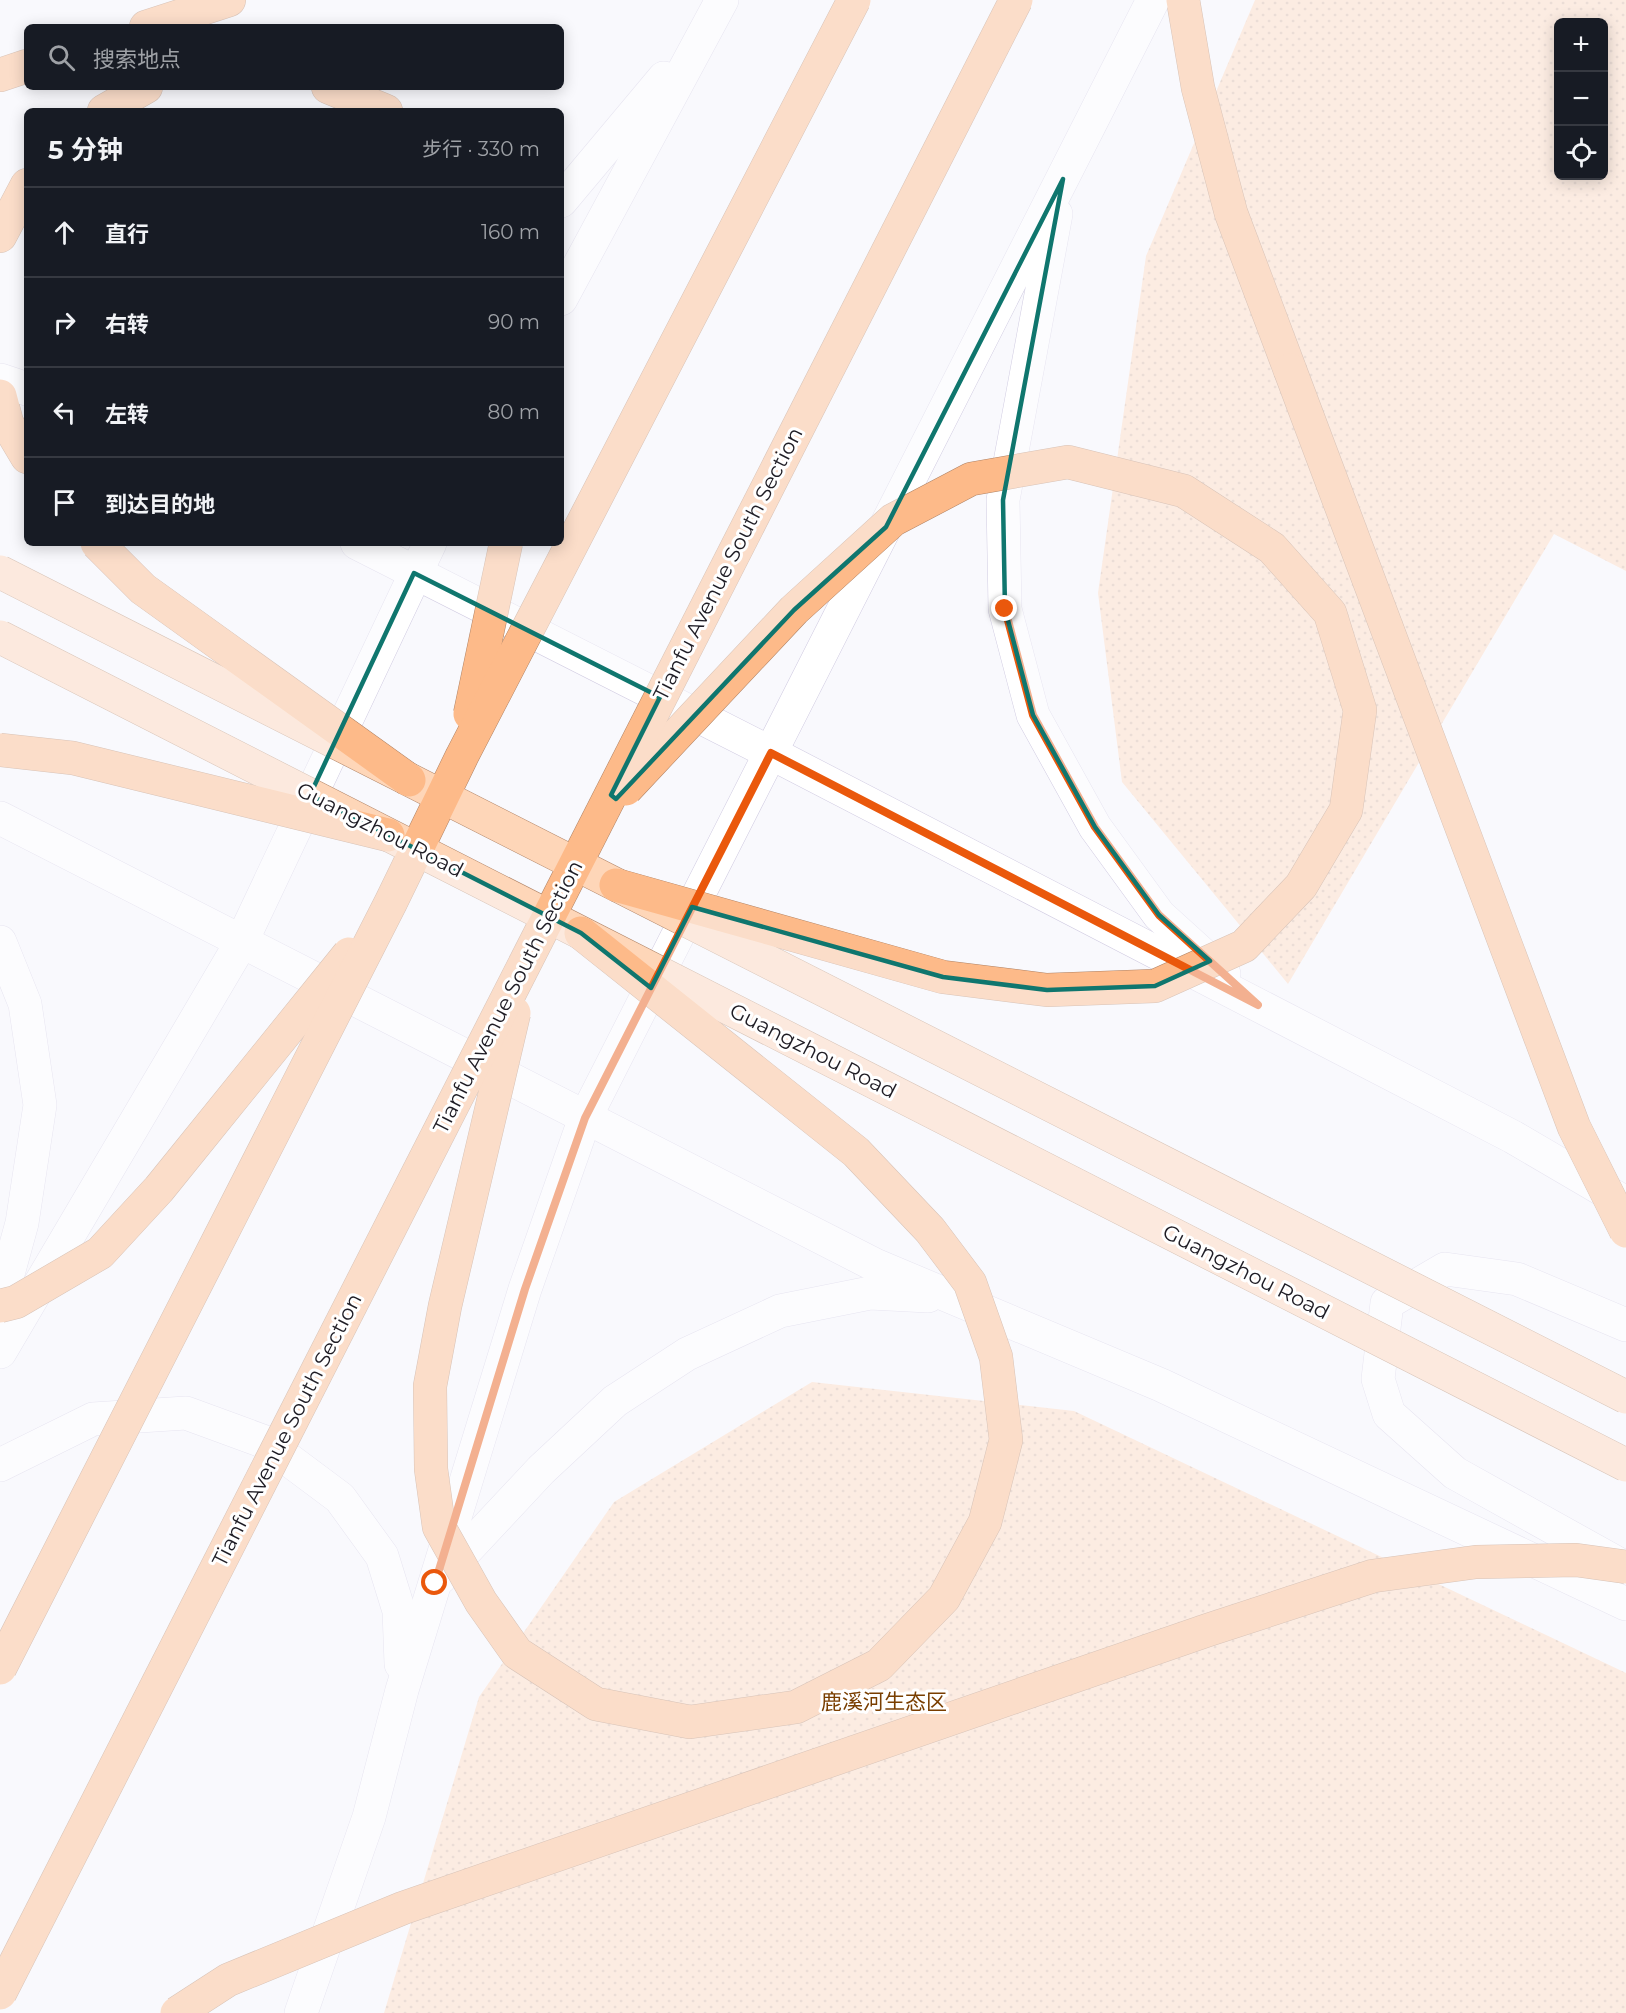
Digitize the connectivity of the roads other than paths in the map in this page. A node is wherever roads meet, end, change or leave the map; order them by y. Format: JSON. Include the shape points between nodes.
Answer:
{"nodes":[{"id":1,"x":229,"y":0,"type":"edge"},
{"id":2,"x":854,"y":0,"type":"edge"},
{"id":3,"x":1016,"y":0,"type":"edge"},
{"id":4,"x":1154,"y":0,"type":"edge"},
{"id":5,"x":1183,"y":0,"type":"edge"},
{"id":6,"x":715,"y":13,"type":"edge"},
{"id":7,"x":155,"y":24,"type":"edge"},
{"id":8,"x":24,"y":67,"type":"edge"},
{"id":9,"x":0,"y":75,"type":"edge"},
{"id":10,"x":141,"y":90,"type":"edge"},
{"id":11,"x":335,"y":90,"type":"edge"},
{"id":12,"x":109,"y":108,"type":"edge"},
{"id":13,"x":379,"y":108,"type":"edge"},
{"id":14,"x":1063,"y":179,"type":"junction"},
{"id":15,"x":24,"y":190,"type":"edge"},
{"id":16,"x":564,"y":197,"type":"edge"},
{"id":17,"x":0,"y":236,"type":"edge"},
{"id":18,"x":564,"y":293,"type":"edge"},
{"id":19,"x":0,"y":380,"type":"edge"},
{"id":20,"x":24,"y":388,"type":"edge"},
{"id":21,"x":0,"y":396,"type":"edge"},
{"id":22,"x":24,"y":452,"type":"edge"},
{"id":23,"x":100,"y":546,"type":"edge"},
{"id":24,"x":363,"y":546,"type":"edge"},
{"id":25,"x":428,"y":546,"type":"edge"},
{"id":26,"x":505,"y":546,"type":"edge"},
{"id":27,"x":0,"y":572,"type":"edge"},
{"id":28,"x":414,"y":573,"type":"junction"},
{"id":29,"x":0,"y":637,"type":"edge"},
{"id":30,"x":0,"y":750,"type":"edge"},
{"id":31,"x":771,"y":753,"type":"junction"},
{"id":32,"x":462,"y":756,"type":"junction"},
{"id":33,"x":409,"y":780,"type":"junction"},
{"id":34,"x":599,"y":817,"type":"junction"},
{"id":35,"x":0,"y":818,"type":"edge"},
{"id":36,"x":388,"y":835,"type":"junction"},
{"id":37,"x":616,"y":885,"type":"junction"},
{"id":38,"x":391,"y":902,"type":"junction"},
{"id":39,"x":581,"y":933,"type":"junction"},
{"id":40,"x":0,"y":942,"type":"edge"},
{"id":41,"x":241,"y":943,"type":"junction"},
{"id":42,"x":526,"y":960,"type":"junction"},
{"id":43,"x":1258,"y":1005,"type":"junction"},
{"id":44,"x":585,"y":1118,"type":"junction"},
{"id":45,"x":1626,"y":1203,"type":"edge"},
{"id":46,"x":1626,"y":1231,"type":"edge"},
{"id":47,"x":950,"y":1296,"type":"junction"},
{"id":48,"x":0,"y":1305,"type":"edge"},
{"id":49,"x":1626,"y":1325,"type":"edge"},
{"id":50,"x":0,"y":1352,"type":"edge"},
{"id":51,"x":1626,"y":1397,"type":"edge"},
{"id":52,"x":0,"y":1465,"type":"edge"},
{"id":53,"x":1626,"y":1465,"type":"edge"},
{"id":54,"x":1626,"y":1568,"type":"edge"},
{"id":55,"x":435,"y":1583,"type":"junction"},
{"id":56,"x":1626,"y":1604,"type":"edge"},
{"id":57,"x":0,"y":1668,"type":"edge"},
{"id":58,"x":402,"y":1690,"type":"junction"},
{"id":59,"x":0,"y":1993,"type":"edge"},
{"id":60,"x":177,"y":2013,"type":"edge"},
{"id":61,"x":301,"y":2013,"type":"edge"}],
"edges":[{"from":1,"to":7,"type":"highway"},
{"from":2,"to":32,"type":"highway","bridge":true},
{"from":3,"to":34,"type":"highway","name":"Tianfu Avenue South Section","bridge":true},
{"from":4,"to":14,"type":"street"},
{"from":5,"to":46,"type":"highway","bridge":true,"via":[[1198,88],[1231,213],[1574,1127]]},
{"from":6,"to":16,"type":"street"},
{"from":6,"to":18,"type":"street"},
{"from":8,"to":9,"type":"highway"},
{"from":10,"to":12,"type":"highway"},
{"from":11,"to":13,"type":"highway"},
{"from":14,"to":31,"type":"street"},
{"from":14,"to":43,"type":"street","via":[[1003,500],[1005,609],[1033,715],[1095,827],[1159,915]]},
{"from":15,"to":17,"type":"highway"},
{"from":19,"to":20,"type":"street"},
{"from":21,"to":22,"type":"highway","via":[[8,423]]},
{"from":23,"to":33,"type":"highway","bridge":true,"via":[[143,589]]},
{"from":24,"to":28,"type":"street"},
{"from":25,"to":28,"type":"street"},
{"from":26,"to":32,"type":"highway","bridge":true},
{"from":27,"to":33,"type":"main road","bridge":true},
{"from":28,"to":31,"type":"street"},
{"from":28,"to":41,"type":"street"},
{"from":29,"to":36,"type":"main road","name":"Guangzhou Road","bridge":true},
{"from":30,"to":36,"type":"highway","bridge":true,"via":[[73,758]]},
{"from":31,"to":43,"type":"street"},
{"from":31,"to":44,"type":"street"},
{"from":32,"to":38,"type":"highway","bridge":true},
{"from":33,"to":37,"type":"main road","bridge":true},
{"from":34,"to":37,"type":"highway","bridge":true,"via":[[794,610],[893,520],[971,479],[1068,462],[1184,491],[1272,548],[1330,613],[1360,710],[1346,810],[1301,886],[1244,946],[1155,986],[1047,990],[943,977]]},
{"from":34,"to":42,"type":"highway","name":"Tianfu Avenue South Section","bridge":true},
{"from":35,"to":41,"type":"street"},
{"from":36,"to":39,"type":"main road","name":"Guangzhou Road","bridge":true},
{"from":37,"to":51,"type":"main road","bridge":true},
{"from":38,"to":48,"type":"highway","bridge":true,"via":[[159,1189],[100,1253],[16,1302]]},
{"from":38,"to":57,"type":"highway","bridge":true},
{"from":39,"to":42,"type":"highway","bridge":true,"via":[[856,1152],[930,1230],[970,1282],[996,1357],[1005,1440],[985,1522],[944,1598],[879,1665],[796,1707],[690,1722],[596,1704],[518,1653],[481,1602],[439,1527],[431,1469],[430,1386],[444,1306]]},
{"from":39,"to":53,"type":"main road","name":"Guangzhou Road","bridge":true},
{"from":40,"to":48,"type":"street","via":[[25,1004],[40,1105],[22,1223]]},
{"from":41,"to":44,"type":"street"},
{"from":41,"to":50,"type":"street"},
{"from":42,"to":59,"type":"highway","name":"Tianfu Avenue South Section","bridge":true},
{"from":43,"to":45,"type":"street","via":[[1514,1137]]},
{"from":44,"to":47,"type":"street","via":[[876,1265]]},
{"from":44,"to":55,"type":"street","via":[[525,1289]]},
{"from":47,"to":55,"type":"street","via":[[870,1293],[780,1311],[687,1354],[615,1401],[542,1470]]},
{"from":47,"to":56,"type":"street","via":[[1161,1385]]},
{"from":49,"to":54,"type":"street","via":[[1517,1279],[1445,1269],[1386,1303],[1378,1378],[1389,1414],[1455,1473]]},
{"from":52,"to":58,"type":"street","via":[[93,1419],[186,1413],[265,1442],[340,1498],[382,1556],[399,1611]]},
{"from":54,"to":60,"type":"highway","bridge":true,"via":[[1576,1560],[1476,1562],[1373,1576],[403,1908],[228,1980]]},
{"from":55,"to":58,"type":"street"},
{"from":58,"to":61,"type":"street","via":[[369,1817]]}]}
